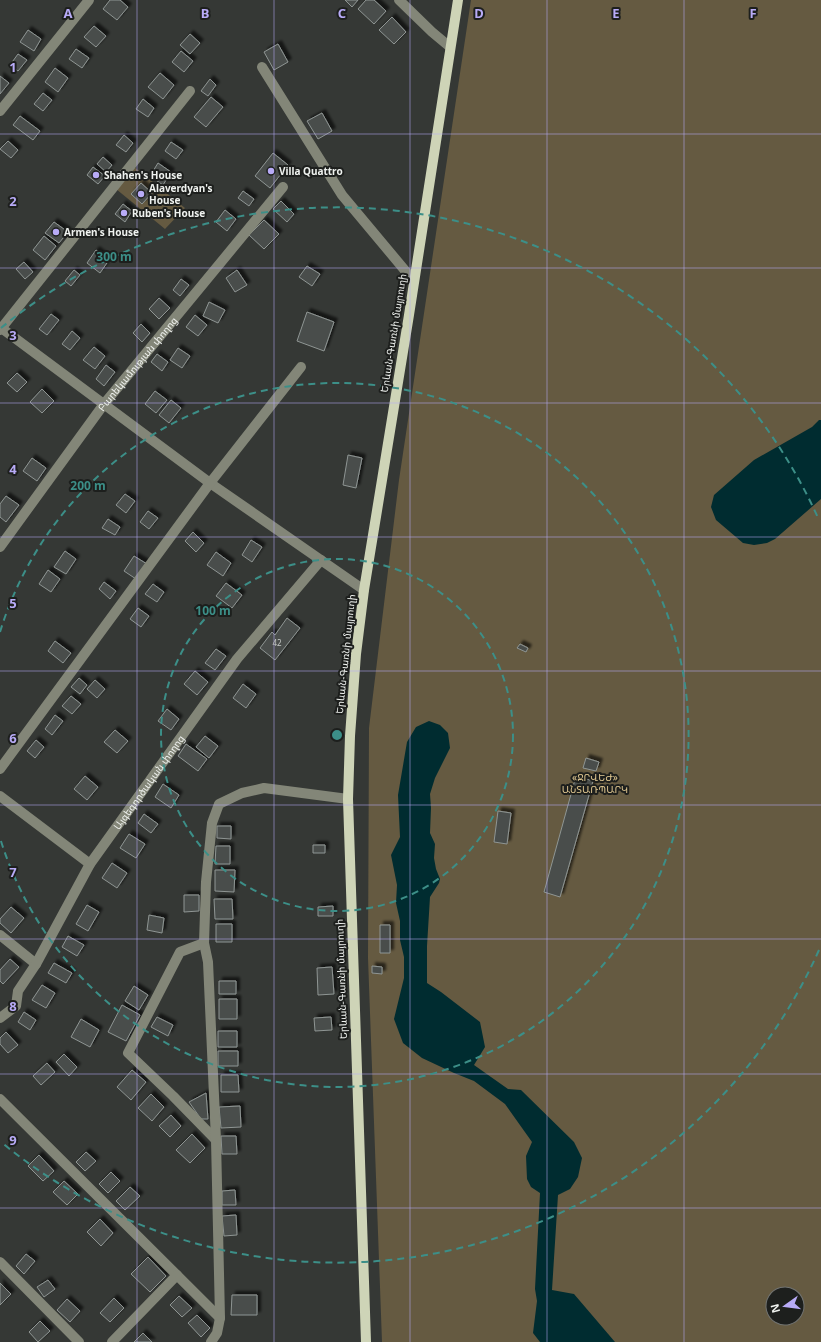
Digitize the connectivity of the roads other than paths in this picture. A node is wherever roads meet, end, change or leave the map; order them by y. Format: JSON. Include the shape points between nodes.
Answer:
{"nodes":[{"id":1,"x":89,"y":0,"type":"edge"},
{"id":2,"x":399,"y":0,"type":"edge"},
{"id":3,"x":458,"y":0,"type":"edge"},
{"id":4,"x":450,"y":46,"type":"junction"},
{"id":5,"x":262,"y":67,"type":"dead end"},
{"id":6,"x":190,"y":91,"type":"dead end"},
{"id":7,"x":0,"y":111,"type":"edge"},
{"id":8,"x":283,"y":187,"type":"dead end"},
{"id":9,"x":413,"y":280,"type":"junction"},
{"id":10,"x":1,"y":328,"type":"edge"},
{"id":11,"x":301,"y":367,"type":"dead end"},
{"id":12,"x":104,"y":404,"type":"junction"},
{"id":13,"x":210,"y":482,"type":"junction"},
{"id":14,"x":0,"y":547,"type":"edge"},
{"id":15,"x":321,"y":560,"type":"junction"},
{"id":16,"x":364,"y":590,"type":"junction"},
{"id":17,"x":0,"y":769,"type":"edge"},
{"id":18,"x":0,"y":796,"type":"edge"},
{"id":19,"x":348,"y":799,"type":"junction"},
{"id":20,"x":90,"y":864,"type":"junction"},
{"id":21,"x":0,"y":935,"type":"edge"},
{"id":22,"x":204,"y":943,"type":"junction"},
{"id":23,"x":36,"y":964,"type":"junction"},
{"id":24,"x":0,"y":1018,"type":"edge"},
{"id":25,"x":0,"y":1099,"type":"edge"},
{"id":26,"x":216,"y":1140,"type":"junction"},
{"id":27,"x":0,"y":1262,"type":"edge"},
{"id":28,"x":177,"y":1276,"type":"junction"},
{"id":29,"x":220,"y":1318,"type":"junction"},
{"id":30,"x":79,"y":1342,"type":"edge"},
{"id":31,"x":112,"y":1342,"type":"edge"},
{"id":32,"x":210,"y":1342,"type":"edge"},
{"id":33,"x":366,"y":1342,"type":"edge"}],
"edges":[{"from":1,"to":7,"type":"street"},
{"from":2,"to":4,"type":"street"},
{"from":3,"to":4,"type":"main road","name":"Երևան-Գառնի մայրուղի"},
{"from":4,"to":9,"type":"main road","name":"Երևան-Գառնի մայրուղի"},
{"from":5,"to":9,"type":"street","via":[[342,194]]},
{"from":6,"to":10,"type":"street"},
{"from":8,"to":12,"type":"street","name":"Բարեկամության փողոց"},
{"from":9,"to":16,"type":"main road","name":"Երևան-Գառնի մայրուղի"},
{"from":10,"to":12,"type":"street"},
{"from":11,"to":13,"type":"street"},
{"from":12,"to":13,"type":"street"},
{"from":12,"to":14,"type":"street","name":"Բարեկամության փողոց"},
{"from":13,"to":15,"type":"street"},
{"from":13,"to":17,"type":"street"},
{"from":15,"to":16,"type":"street"},
{"from":15,"to":20,"type":"street","name":"Այգեգործական փողոց","via":[[237,659]]},
{"from":16,"to":19,"type":"main road","name":"Երևան-Գառնի մայրուղի","via":[[356,654]]},
{"from":18,"to":20,"type":"street"},
{"from":19,"to":22,"type":"street","via":[[264,788],[242,793],[219,804],[212,823],[206,882]]},
{"from":19,"to":33,"type":"main road","name":"Երևան-Գառնի մայրուղի"},
{"from":20,"to":23,"type":"street","name":"Այգեգործական փողոց"},
{"from":21,"to":23,"type":"street"},
{"from":22,"to":26,"type":"street","via":[[208,962]]},
{"from":22,"to":26,"type":"street","via":[[180,952],[128,1053]]},
{"from":23,"to":24,"type":"street","name":"Այգեգործական փողոց","via":[[18,991],[16,1006]]},
{"from":25,"to":28,"type":"street"},
{"from":26,"to":29,"type":"street"},
{"from":27,"to":30,"type":"street"},
{"from":28,"to":29,"type":"street"},
{"from":28,"to":31,"type":"street"},
{"from":29,"to":32,"type":"street","via":[[217,1333]]}]}
